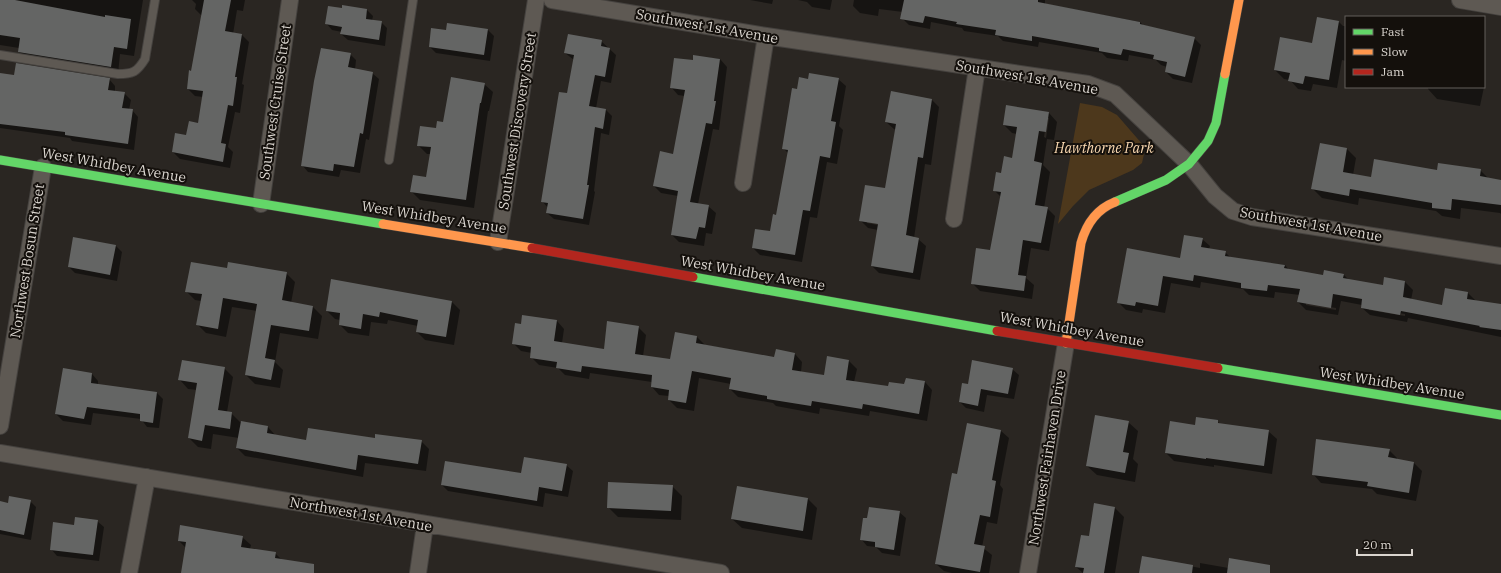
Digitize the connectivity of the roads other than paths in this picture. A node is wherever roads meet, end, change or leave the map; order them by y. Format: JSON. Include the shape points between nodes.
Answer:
{"nodes":[{"id":1,"x":155,"y":0,"type":"edge"},
{"id":2,"x":290,"y":0,"type":"edge"},
{"id":3,"x":413,"y":0,"type":"edge"},
{"id":4,"x":536,"y":0,"type":"edge"},
{"id":5,"x":552,"y":0,"type":"edge"},
{"id":6,"x":1239,"y":0,"type":"edge"},
{"id":7,"x":1460,"y":0,"type":"edge"},
{"id":8,"x":1501,"y":7,"type":"edge"},
{"id":9,"x":766,"y":36,"type":"junction"},
{"id":10,"x":0,"y":55,"type":"edge"},
{"id":11,"x":978,"y":68,"type":"junction"},
{"id":12,"x":0,"y":160,"type":"edge"},
{"id":13,"x":389,"y":160,"type":"dead end"},
{"id":14,"x":1189,"y":164,"type":"junction"},
{"id":15,"x":43,"y":167,"type":"junction"},
{"id":16,"x":743,"y":183,"type":"dead end"},
{"id":17,"x":261,"y":204,"type":"junction"},
{"id":18,"x":954,"y":219,"type":"dead end"},
{"id":19,"x":498,"y":242,"type":"junction"},
{"id":20,"x":1501,"y":256,"type":"edge"},
{"id":21,"x":1066,"y":343,"type":"junction"},
{"id":22,"x":1501,"y":415,"type":"edge"},
{"id":23,"x":0,"y":426,"type":"edge"},
{"id":24,"x":0,"y":453,"type":"edge"},
{"id":25,"x":147,"y":477,"type":"junction"},
{"id":26,"x":425,"y":525,"type":"junction"},
{"id":27,"x":129,"y":573,"type":"edge"},
{"id":28,"x":418,"y":573,"type":"edge"},
{"id":29,"x":721,"y":573,"type":"edge"},
{"id":30,"x":1028,"y":573,"type":"edge"}],
"edges":[{"from":1,"to":10,"type":"lane","via":[[145,59],[140,68],[131,74]]},
{"from":2,"to":17,"type":"street","name":"Southwest Cruise Street"},
{"from":3,"to":13,"type":"lane"},
{"from":4,"to":19,"type":"street","name":"Southwest Discovery Street"},
{"from":5,"to":9,"type":"street","name":"Southwest 1st Avenue"},
{"from":6,"to":14,"type":"street","via":[[1216,123],[1208,141]]},
{"from":7,"to":8,"type":"street"},
{"from":9,"to":11,"type":"street","name":"Southwest 1st Avenue"},
{"from":9,"to":16,"type":"street"},
{"from":11,"to":14,"type":"street","name":"Southwest 1st Avenue","via":[[1088,84],[1115,94]]},
{"from":11,"to":18,"type":"street"},
{"from":12,"to":15,"type":"street","name":"West Whidbey Avenue"},
{"from":14,"to":20,"type":"street","name":"Southwest 1st Avenue","via":[[1215,196],[1233,210],[1252,217]]},
{"from":14,"to":21,"type":"street","via":[[1166,180],[1109,204],[1085,228]]},
{"from":15,"to":17,"type":"street","name":"West Whidbey Avenue"},
{"from":15,"to":23,"type":"street","name":"Northwest Bosun Street"},
{"from":17,"to":19,"type":"street","name":"West Whidbey Avenue"},
{"from":19,"to":21,"type":"street","name":"West Whidbey Avenue"},
{"from":21,"to":22,"type":"street","name":"West Whidbey Avenue"},
{"from":21,"to":30,"type":"street","name":"Northwest Fairhaven Drive"},
{"from":24,"to":25,"type":"street","name":"Northwest 1st Avenue"},
{"from":25,"to":26,"type":"street","name":"Northwest 1st Avenue"},
{"from":25,"to":27,"type":"street"},
{"from":26,"to":28,"type":"street"},
{"from":26,"to":29,"type":"street","name":"Northwest 1st Avenue"}]}
